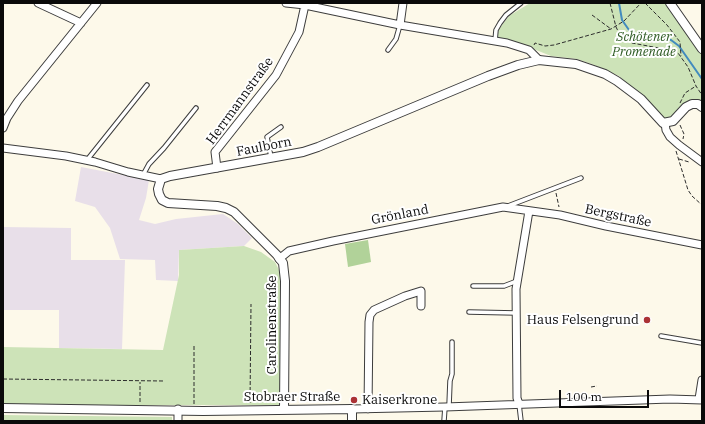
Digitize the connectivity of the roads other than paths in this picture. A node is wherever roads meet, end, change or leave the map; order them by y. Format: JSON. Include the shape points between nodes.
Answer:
{"nodes":[{"id":1,"x":38,"y":3,"type":"edge"},
{"id":2,"x":97,"y":3,"type":"edge"},
{"id":3,"x":286,"y":3,"type":"edge"},
{"id":4,"x":403,"y":3,"type":"edge"},
{"id":5,"x":521,"y":3,"type":"edge"},
{"id":6,"x":670,"y":3,"type":"edge"},
{"id":7,"x":305,"y":5,"type":"junction"},
{"id":8,"x":81,"y":23,"type":"junction"},
{"id":9,"x":400,"y":25,"type":"junction"},
{"id":10,"x":495,"y":41,"type":"junction"},
{"id":11,"x":702,"y":49,"type":"edge"},
{"id":12,"x":388,"y":50,"type":"dead end"},
{"id":13,"x":539,"y":60,"type":"junction"},
{"id":14,"x":147,"y":85,"type":"dead end"},
{"id":15,"x":702,"y":106,"type":"edge"},
{"id":16,"x":196,"y":108,"type":"dead end"},
{"id":17,"x":665,"y":123,"type":"junction"},
{"id":18,"x":281,"y":127,"type":"dead end"},
{"id":19,"x":3,"y":128,"type":"edge"},
{"id":20,"x":3,"y":148,"type":"edge"},
{"id":21,"x":271,"y":158,"type":"junction"},
{"id":22,"x":86,"y":160,"type":"junction"},
{"id":23,"x":702,"y":162,"type":"edge"},
{"id":24,"x":217,"y":168,"type":"junction"},
{"id":25,"x":143,"y":175,"type":"junction"},
{"id":26,"x":581,"y":178,"type":"dead end"},
{"id":27,"x":161,"y":179,"type":"junction"},
{"id":28,"x":503,"y":208,"type":"junction"},
{"id":29,"x":528,"y":211,"type":"junction"},
{"id":30,"x":702,"y":245,"type":"edge"},
{"id":31,"x":279,"y":258,"type":"junction"},
{"id":32,"x":517,"y":281,"type":"junction"},
{"id":33,"x":473,"y":286,"type":"dead end"},
{"id":34,"x":421,"y":306,"type":"dead end"},
{"id":35,"x":469,"y":312,"type":"dead end"},
{"id":36,"x":516,"y":313,"type":"junction"},
{"id":37,"x":661,"y":336,"type":"dead end"},
{"id":38,"x":452,"y":342,"type":"dead end"},
{"id":39,"x":702,"y":343,"type":"edge"},
{"id":40,"x":702,"y":380,"type":"edge"},
{"id":41,"x":701,"y":400,"type":"edge"},
{"id":42,"x":519,"y":404,"type":"junction"},
{"id":43,"x":447,"y":407,"type":"junction"},
{"id":44,"x":3,"y":408,"type":"edge"},
{"id":45,"x":352,"y":409,"type":"junction"},
{"id":46,"x":368,"y":409,"type":"junction"},
{"id":47,"x":178,"y":410,"type":"junction"},
{"id":48,"x":284,"y":410,"type":"junction"},
{"id":49,"x":178,"y":421,"type":"edge"},
{"id":50,"x":352,"y":421,"type":"edge"},
{"id":51,"x":444,"y":421,"type":"edge"},
{"id":52,"x":521,"y":421,"type":"edge"}],
"edges":[{"from":1,"to":8,"type":"street"},
{"from":2,"to":8,"type":"street"},
{"from":3,"to":7,"type":"street"},
{"from":4,"to":9,"type":"street"},
{"from":5,"to":10,"type":"lane","via":[[500,23]]},
{"from":6,"to":11,"type":"street"},
{"from":7,"to":9,"type":"street"},
{"from":7,"to":24,"type":"street","name":"Herrmannstraße","via":[[299,32],[276,75],[216,152]]},
{"from":8,"to":19,"type":"street","via":[[18,101]]},
{"from":9,"to":10,"type":"street"},
{"from":9,"to":12,"type":"lane","via":[[396,39]]},
{"from":10,"to":13,"type":"street","via":[[529,50]]},
{"from":13,"to":17,"type":"street","name":"Faulborn","via":[[576,64],[605,74],[628,88],[659,121]]},
{"from":13,"to":21,"type":"street","name":"Faulborn","via":[[488,76],[318,147]]},
{"from":14,"to":22,"type":"lane"},
{"from":15,"to":17,"type":"street","via":[[686,106],[670,123]]},
{"from":16,"to":25,"type":"lane","via":[[149,164]]},
{"from":17,"to":23,"type":"street","via":[[667,133],[677,148]]},
{"from":18,"to":21,"type":"lane","via":[[267,137]]},
{"from":20,"to":22,"type":"street","name":"Faulborn"},
{"from":21,"to":24,"type":"street","name":"Faulborn"},
{"from":22,"to":25,"type":"street","name":"Faulborn"},
{"from":24,"to":27,"type":"street","name":"Faulborn"},
{"from":25,"to":27,"type":"street","name":"Faulborn"},
{"from":26,"to":28,"type":"lane"},
{"from":27,"to":31,"type":"street","name":"Carolinenstraße","via":[[158,189],[162,200],[168,203],[226,208],[234,212]]},
{"from":28,"to":29,"type":"street","name":"Grönland"},
{"from":28,"to":31,"type":"street","name":"Grönland","via":[[325,242],[289,251]]},
{"from":29,"to":30,"type":"street","name":"Bergstraße","via":[[560,215]]},
{"from":29,"to":32,"type":"street"},
{"from":31,"to":48,"type":"street","name":"Carolinenstraße","via":[[285,281]]},
{"from":32,"to":33,"type":"lane","via":[[504,286]]},
{"from":32,"to":36,"type":"street"},
{"from":34,"to":46,"type":"street","via":[[422,291],[374,310],[370,315]]},
{"from":35,"to":36,"type":"lane"},
{"from":36,"to":42,"type":"street","via":[[516,398]]},
{"from":37,"to":39,"type":"lane"},
{"from":38,"to":43,"type":"lane","via":[[452,374]]},
{"from":40,"to":41,"type":"street"},
{"from":41,"to":42,"type":"street","name":"Stobraer Straße"},
{"from":42,"to":43,"type":"street","name":"Stobraer Straße"},
{"from":42,"to":52,"type":"lane"},
{"from":43,"to":46,"type":"street","name":"Stobraer Straße"},
{"from":43,"to":51,"type":"lane"},
{"from":44,"to":47,"type":"street","name":"Stobraer Straße"},
{"from":45,"to":46,"type":"street","name":"Stobraer Straße"},
{"from":45,"to":48,"type":"street","name":"Stobraer Straße"},
{"from":45,"to":50,"type":"street"},
{"from":47,"to":48,"type":"street","name":"Stobraer Straße"},
{"from":47,"to":49,"type":"street"}]}
